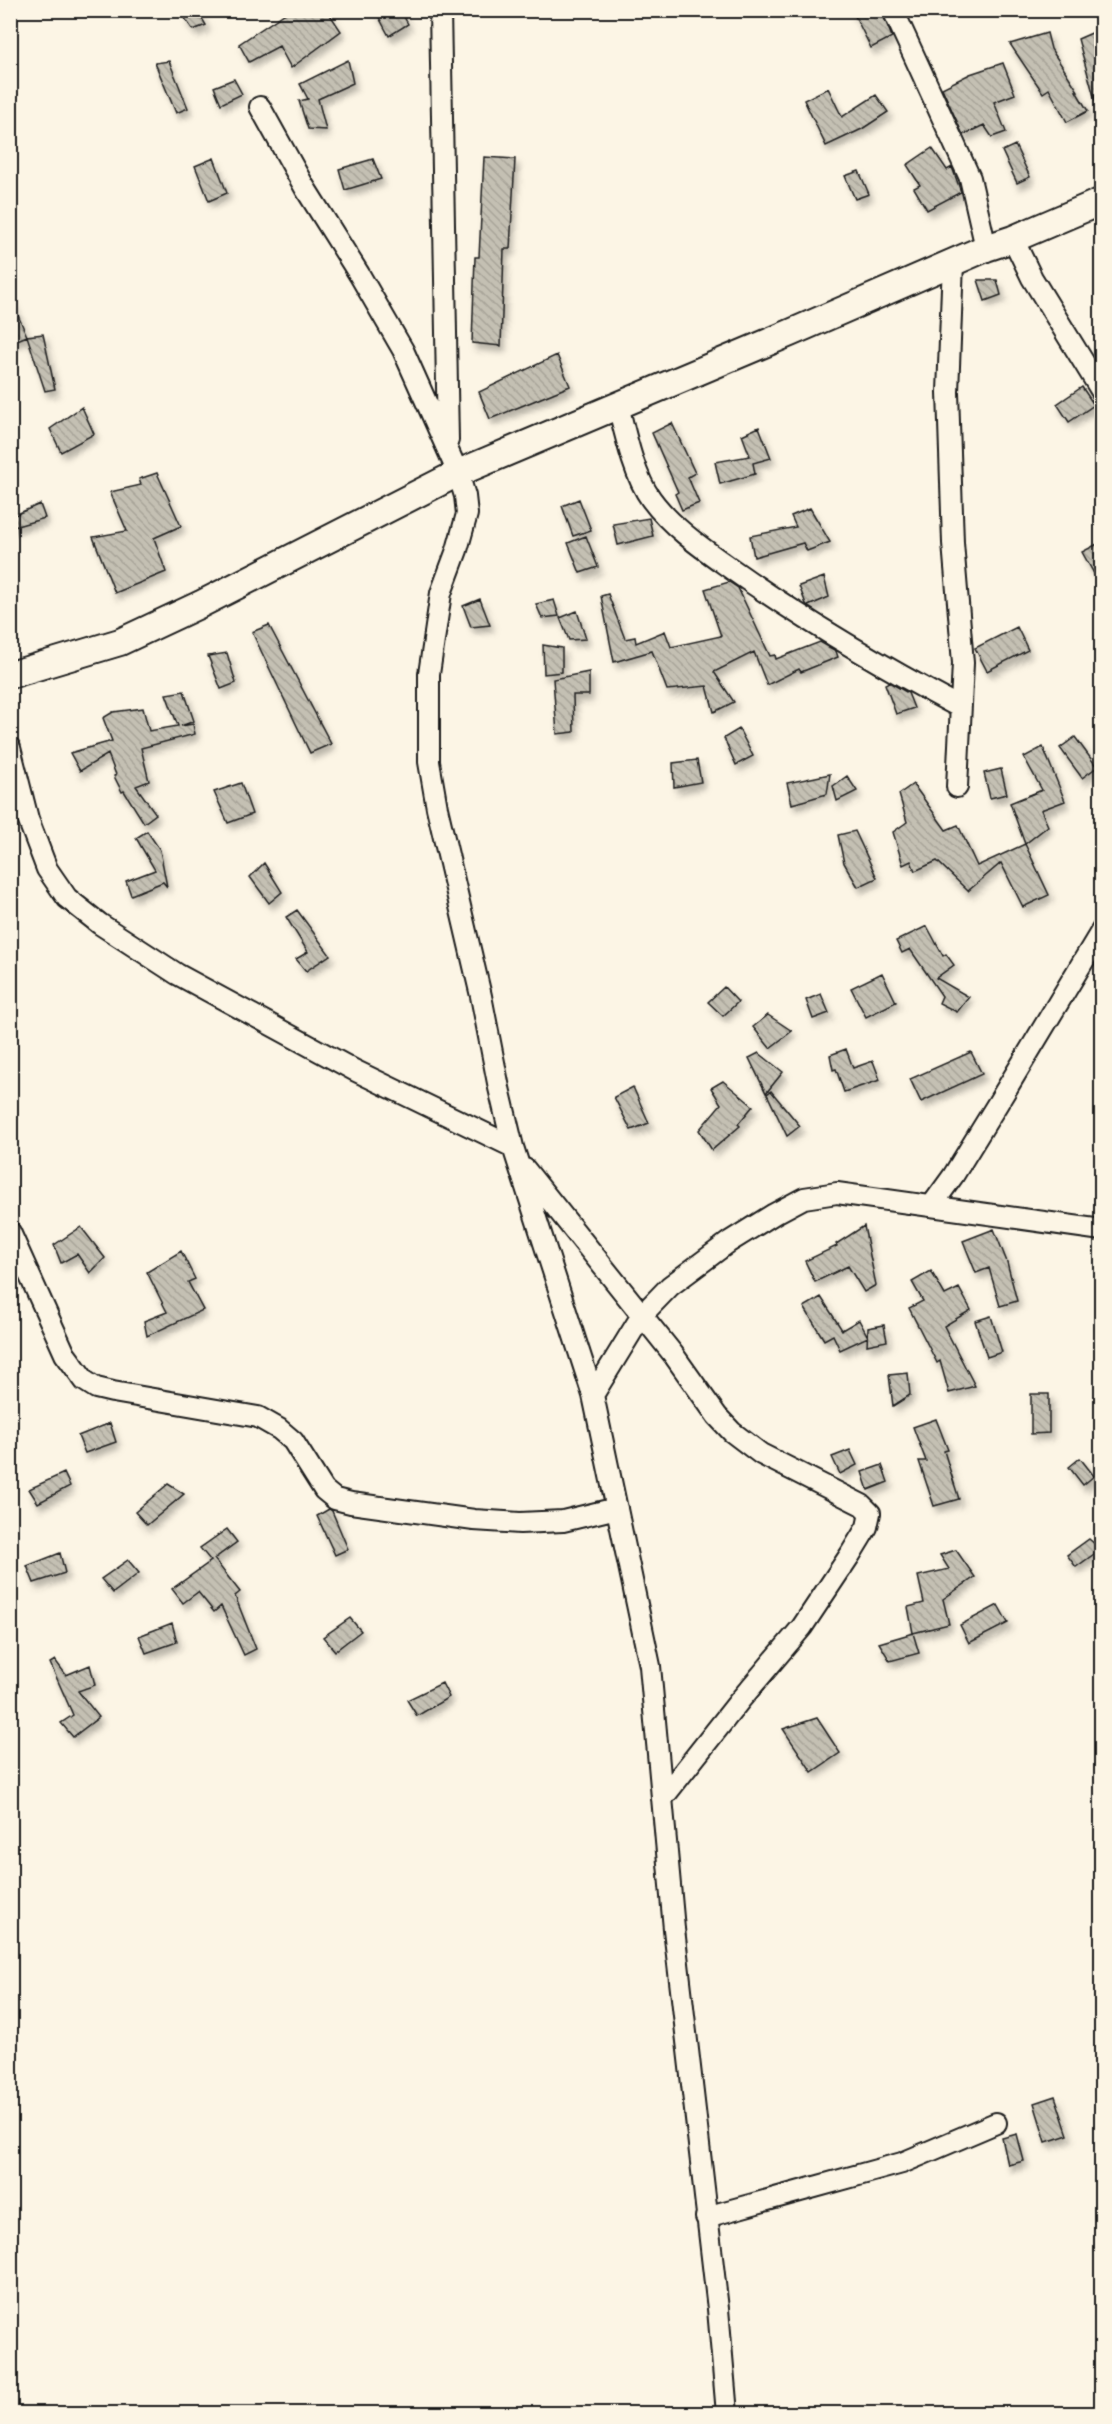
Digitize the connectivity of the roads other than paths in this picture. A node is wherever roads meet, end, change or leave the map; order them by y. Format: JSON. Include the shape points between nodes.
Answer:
{"nodes":[{"id":1,"x":441,"y":10,"type":"edge"},
{"id":2,"x":893,"y":10,"type":"edge"},
{"id":3,"x":260,"y":107,"type":"dead end"},
{"id":4,"x":1101,"y":201,"type":"edge"},
{"id":5,"x":1013,"y":239,"type":"junction"},
{"id":6,"x":986,"y":248,"type":"junction"},
{"id":7,"x":953,"y":262,"type":"junction"},
{"id":8,"x":1101,"y":392,"type":"edge"},
{"id":9,"x":618,"y":405,"type":"junction"},
{"id":10,"x":448,"y":449,"type":"junction"},
{"id":11,"x":458,"y":473,"type":"junction"},
{"id":12,"x":10,"y":675,"type":"edge"},
{"id":13,"x":959,"y":707,"type":"junction"},
{"id":14,"x":10,"y":748,"type":"edge"},
{"id":15,"x":957,"y":787,"type":"dead end"},
{"id":16,"x":15,"y":796,"type":"edge"},
{"id":17,"x":1101,"y":930,"type":"edge"},
{"id":18,"x":516,"y":1154,"type":"junction"},
{"id":19,"x":932,"y":1204,"type":"junction"},
{"id":20,"x":1101,"y":1230,"type":"edge"},
{"id":21,"x":10,"y":1232,"type":"edge"},
{"id":22,"x":642,"y":1315,"type":"junction"},
{"id":23,"x":593,"y":1395,"type":"junction"},
{"id":24,"x":617,"y":1508,"type":"junction"},
{"id":25,"x":662,"y":1799,"type":"junction"},
{"id":26,"x":996,"y":2123,"type":"dead end"},
{"id":27,"x":706,"y":2217,"type":"junction"},
{"id":28,"x":727,"y":2414,"type":"edge"}],
"edges":[{"from":1,"to":10,"type":"street"},
{"from":2,"to":6,"type":"street","via":[[970,178]]},
{"from":3,"to":10,"type":"street","via":[[403,350]]},
{"from":4,"to":5,"type":"main road"},
{"from":5,"to":6,"type":"main road"},
{"from":5,"to":8,"type":"street"},
{"from":6,"to":7,"type":"main road"},
{"from":7,"to":9,"type":"main road"},
{"from":7,"to":13,"type":"street","via":[[948,392],[953,543],[963,663]]},
{"from":9,"to":11,"type":"main road"},
{"from":9,"to":13,"type":"street","via":[[631,455],[650,498],[678,528],[782,604]]},
{"from":10,"to":11,"type":"street"},
{"from":11,"to":12,"type":"main road","via":[[120,642]]},
{"from":11,"to":18,"type":"street","via":[[467,514],[441,593],[429,674],[429,762]]},
{"from":13,"to":15,"type":"street"},
{"from":14,"to":16,"type":"street"},
{"from":16,"to":18,"type":"street","via":[[47,869],[67,898],[100,924],[177,974]]},
{"from":17,"to":19,"type":"street","via":[[953,1176]]},
{"from":18,"to":22,"type":"street"},
{"from":18,"to":23,"type":"street"},
{"from":19,"to":20,"type":"street"},
{"from":19,"to":22,"type":"street","via":[[837,1193],[804,1198],[729,1242],[670,1286]]},
{"from":21,"to":24,"type":"street","via":[[65,1354],[85,1381],[122,1394],[258,1417],[293,1442],[324,1490],[335,1498],[426,1514],[520,1523],[563,1521]]},
{"from":22,"to":23,"type":"street"},
{"from":22,"to":25,"type":"street","via":[[732,1432],[761,1454],[862,1505],[870,1513],[867,1527],[802,1627]]},
{"from":23,"to":24,"type":"street"},
{"from":24,"to":25,"type":"street","via":[[650,1666]]},
{"from":25,"to":27,"type":"street"},
{"from":26,"to":27,"type":"street","via":[[902,2163]]},
{"from":27,"to":28,"type":"street"}]}
